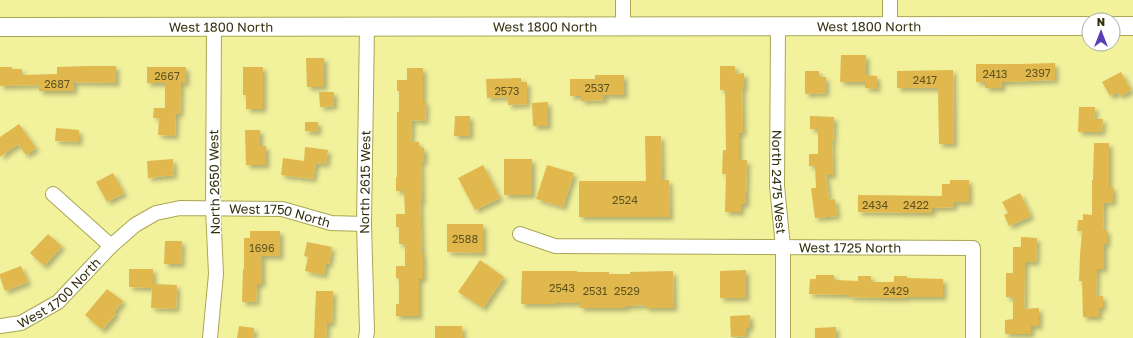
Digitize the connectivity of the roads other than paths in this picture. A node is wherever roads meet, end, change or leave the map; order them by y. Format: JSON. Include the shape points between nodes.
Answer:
{"nodes":[{"id":1,"x":623,"y":0,"type":"edge"},
{"id":2,"x":890,"y":0,"type":"edge"},
{"id":3,"x":214,"y":26,"type":"junction"},
{"id":4,"x":367,"y":26,"type":"junction"},
{"id":5,"x":623,"y":26,"type":"junction"},
{"id":6,"x":778,"y":26,"type":"junction"},
{"id":7,"x":890,"y":26,"type":"junction"},
{"id":8,"x":1081,"y":26,"type":"edge"},
{"id":9,"x":1121,"y":26,"type":"edge"},
{"id":10,"x":1133,"y":26,"type":"edge"},
{"id":11,"x":0,"y":27,"type":"edge"},
{"id":12,"x":53,"y":194,"type":"dead end"},
{"id":13,"x":213,"y":208,"type":"junction"},
{"id":14,"x":364,"y":224,"type":"junction"},
{"id":15,"x":520,"y":234,"type":"dead end"},
{"id":16,"x":111,"y":246,"type":"junction"},
{"id":17,"x":783,"y":247,"type":"junction"},
{"id":18,"x":0,"y":326,"type":"edge"},
{"id":19,"x":210,"y":338,"type":"edge"},
{"id":20,"x":366,"y":338,"type":"edge"},
{"id":21,"x":783,"y":338,"type":"edge"},
{"id":22,"x":973,"y":338,"type":"edge"}],
"edges":[{"from":1,"to":5,"type":"street"},
{"from":2,"to":7,"type":"street"},
{"from":3,"to":4,"type":"main road","name":"West 1800 North"},
{"from":3,"to":11,"type":"main road","name":"West 1800 North"},
{"from":3,"to":13,"type":"street","name":"North 2650 West"},
{"from":4,"to":5,"type":"main road","name":"West 1800 North"},
{"from":4,"to":14,"type":"street","name":"North 2615 West"},
{"from":5,"to":6,"type":"main road","name":"West 1800 North"},
{"from":6,"to":7,"type":"main road","name":"West 1800 North"},
{"from":6,"to":17,"type":"street","name":"North 2475 West","via":[[777,186]]},
{"from":7,"to":8,"type":"main road","name":"West 1800 North"},
{"from":9,"to":10,"type":"main road"},
{"from":12,"to":16,"type":"street"},
{"from":13,"to":14,"type":"street","name":"West 1750 North","via":[[282,209],[331,223]]},
{"from":13,"to":16,"type":"street","name":"West 1750 North","via":[[180,208],[156,213],[135,225]]},
{"from":13,"to":19,"type":"street","name":"North 2650 West","via":[[216,274]]},
{"from":14,"to":20,"type":"street","name":"North 2615 West"},
{"from":15,"to":17,"type":"street","name":"West 1725 North","via":[[555,246]]},
{"from":16,"to":18,"type":"street","name":"West 1700 North","via":[[58,302],[21,322]]},
{"from":17,"to":21,"type":"street","name":"North 2475 West"},
{"from":17,"to":22,"type":"street","name":"West 1725 North","via":[[973,248]]}]}
